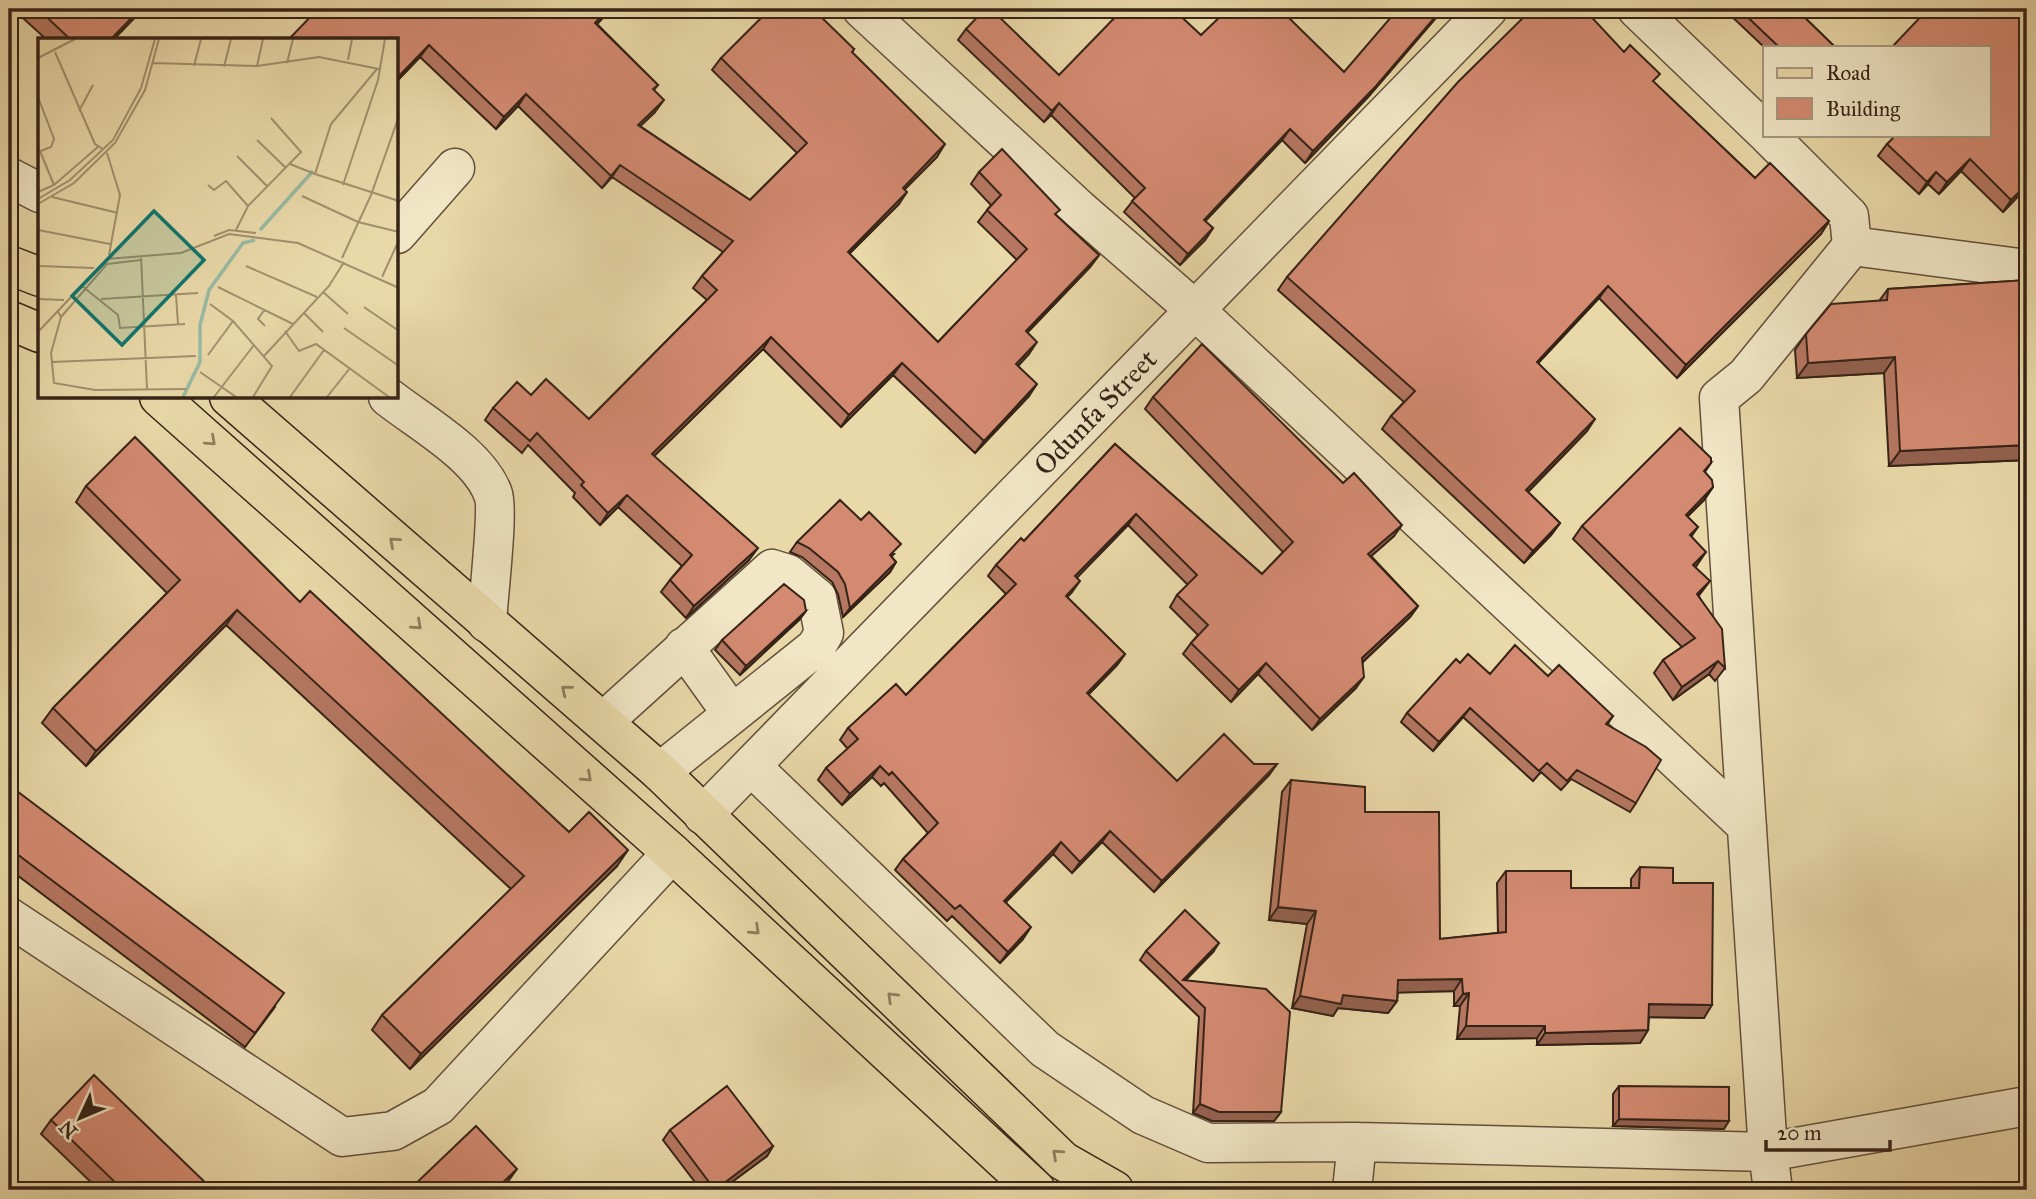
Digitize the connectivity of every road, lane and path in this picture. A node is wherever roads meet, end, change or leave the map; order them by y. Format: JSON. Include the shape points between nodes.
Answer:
{"nodes":[{"id":1,"x":862,"y":9,"type":"edge"},
{"id":2,"x":1488,"y":9,"type":"edge"},
{"id":3,"x":1637,"y":9,"type":"edge"},
{"id":4,"x":1763,"y":130,"type":"edge"},
{"id":5,"x":1769,"y":136,"type":"edge"},
{"id":6,"x":455,"y":169,"type":"dead end"},
{"id":7,"x":9,"y":177,"type":"edge"},
{"id":8,"x":38,"y":192,"type":"edge"},
{"id":9,"x":399,"y":232,"type":"edge"},
{"id":10,"x":1852,"y":246,"type":"junction"},
{"id":11,"x":9,"y":265,"type":"edge"},
{"id":12,"x":2027,"y":269,"type":"edge"},
{"id":13,"x":38,"y":276,"type":"edge"},
{"id":14,"x":1195,"y":310,"type":"junction"},
{"id":15,"x":9,"y":320,"type":"edge"},
{"id":16,"x":38,"y":332,"type":"edge"},
{"id":17,"x":161,"y":399,"type":"edge"},
{"id":18,"x":231,"y":399,"type":"edge"},
{"id":19,"x":391,"y":399,"type":"edge"},
{"id":20,"x":487,"y":623,"type":"junction"},
{"id":21,"x":684,"y":647,"type":"junction"},
{"id":22,"x":732,"y":714,"type":"junction"},
{"id":23,"x":604,"y":721,"type":"junction"},
{"id":24,"x":751,"y":766,"type":"junction"},
{"id":25,"x":660,"y":772,"type":"junction"},
{"id":26,"x":703,"y":815,"type":"junction"},
{"id":27,"x":1747,"y":826,"type":"junction"},
{"id":28,"x":672,"y":853,"type":"junction"},
{"id":29,"x":9,"y":917,"type":"edge"},
{"id":30,"x":2027,"y":1106,"type":"edge"},
{"id":31,"x":1357,"y":1142,"type":"junction"},
{"id":32,"x":1768,"y":1152,"type":"junction"},
{"id":33,"x":1037,"y":1190,"type":"edge"},
{"id":34,"x":1114,"y":1190,"type":"edge"},
{"id":35,"x":1352,"y":1190,"type":"edge"},
{"id":36,"x":1773,"y":1190,"type":"edge"}],
"edges":[{"from":1,"to":14,"type":"street"},
{"from":2,"to":14,"type":"street","name":"Odunfa Street"},
{"from":3,"to":4,"type":"street"},
{"from":5,"to":10,"type":"street","via":[[1849,216]]},
{"from":6,"to":9,"type":"street"},
{"from":7,"to":8,"type":"street"},
{"from":10,"to":12,"type":"street"},
{"from":10,"to":27,"type":"street","via":[[1746,376],[1719,398]]},
{"from":11,"to":13,"type":"main road"},
{"from":14,"to":24,"type":"street","name":"Odunfa Street"},
{"from":14,"to":27,"type":"street"},
{"from":15,"to":16,"type":"main road"},
{"from":17,"to":28,"type":"main road","one_way":true},
{"from":20,"to":18,"type":"main road","one_way":true},
{"from":19,"to":20,"type":"street","via":[[461,451],[482,472],[495,497]]},
{"from":23,"to":20,"type":"main road","one_way":true},
{"from":21,"to":22,"type":"street"},
{"from":21,"to":22,"type":"street","via":[[772,569],[788,574],[817,598],[824,633],[816,647]]},
{"from":21,"to":23,"type":"street"},
{"from":22,"to":25,"type":"street"},
{"from":23,"to":25,"type":"main road"},
{"from":24,"to":26,"type":"street","name":"Odunfa Street"},
{"from":24,"to":31,"type":"street","via":[[1045,1049],[1143,1115],[1208,1143]]},
{"from":25,"to":26,"type":"main road"},
{"from":34,"to":26,"type":"main road","one_way":true,"via":[[1063,1161]]},
{"from":27,"to":32,"type":"street"},
{"from":28,"to":29,"type":"street","via":[[438,1106],[393,1131],[342,1137]]},
{"from":28,"to":33,"type":"main road","one_way":true},
{"from":30,"to":32,"type":"street"},
{"from":31,"to":32,"type":"street"},
{"from":31,"to":35,"type":"street"},
{"from":32,"to":36,"type":"street"}]}
